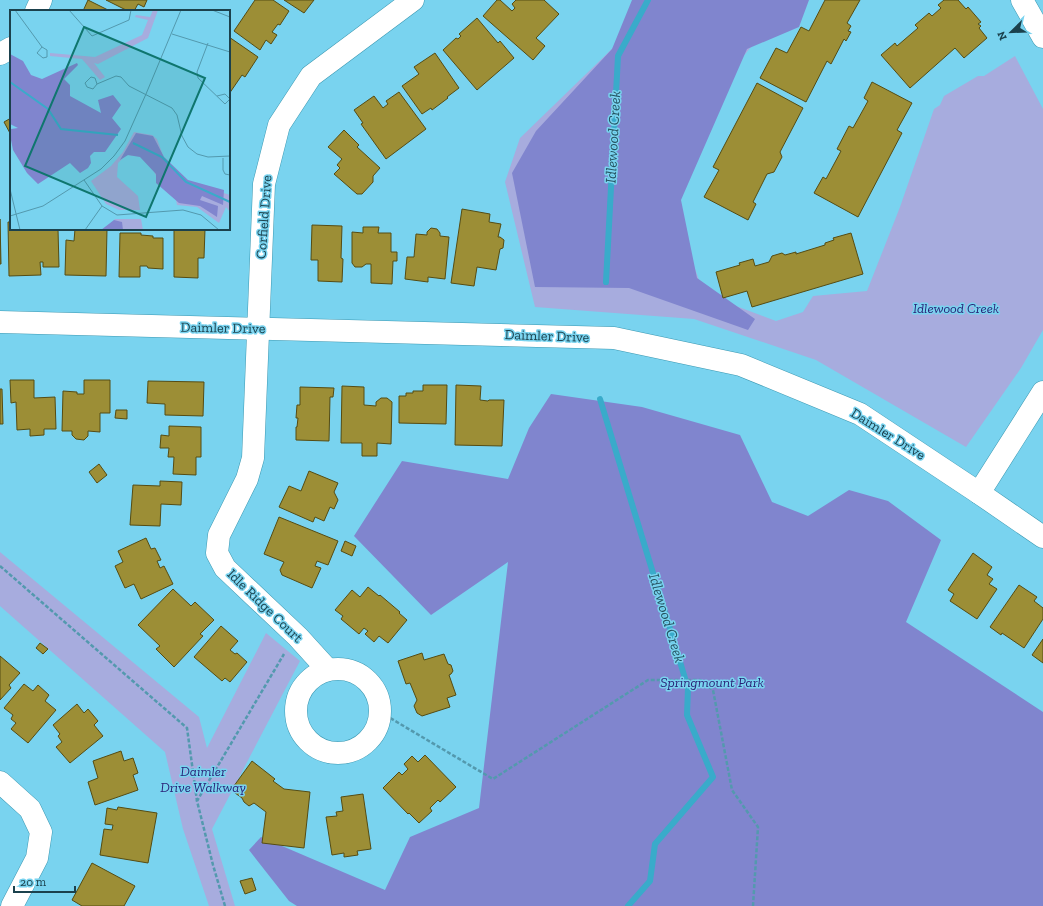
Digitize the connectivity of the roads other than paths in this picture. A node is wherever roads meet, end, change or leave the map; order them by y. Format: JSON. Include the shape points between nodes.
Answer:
{"nodes":[{"id":1,"x":41,"y":0,"type":"edge"},
{"id":2,"x":413,"y":0,"type":"edge"},
{"id":3,"x":1022,"y":0,"type":"edge"},
{"id":4,"x":36,"y":10,"type":"edge"},
{"id":5,"x":1043,"y":37,"type":"edge"},
{"id":6,"x":10,"y":49,"type":"edge"},
{"id":7,"x":0,"y":54,"type":"edge"},
{"id":8,"x":0,"y":322,"type":"edge"},
{"id":9,"x":258,"y":328,"type":"junction"},
{"id":10,"x":1043,"y":392,"type":"edge"},
{"id":11,"x":979,"y":493,"type":"junction"},
{"id":12,"x":1043,"y":537,"type":"edge"},
{"id":13,"x":328,"y":670,"type":"junction"},
{"id":14,"x":0,"y":782,"type":"edge"},
{"id":15,"x":12,"y":906,"type":"edge"}],
"edges":[{"from":1,"to":4,"type":"street"},
{"from":2,"to":9,"type":"street","name":"Corfield Drive","via":[[311,76],[279,125],[264,184]]},
{"from":3,"to":5,"type":"street"},
{"from":6,"to":7,"type":"street"},
{"from":8,"to":9,"type":"street","name":"Daimler Drive"},
{"from":9,"to":11,"type":"street","name":"Daimler Drive","via":[[614,338],[741,365],[860,414]]},
{"from":9,"to":13,"type":"street","name":"Idle Ridge Court","via":[[253,458],[247,480],[219,535],[217,553],[225,568],[298,637]]},
{"from":10,"to":11,"type":"street"},
{"from":11,"to":12,"type":"street","name":"Daimler Drive"},
{"from":13,"to":13,"type":"street","via":[[314,676],[304,686],[298,698],[296,713],[300,727],[312,744],[325,751],[342,753],[355,749],[370,739],[378,726],[378,697],[364,677],[350,670]]},
{"from":14,"to":15,"type":"street","via":[[30,808],[41,832],[37,858]]}]}
